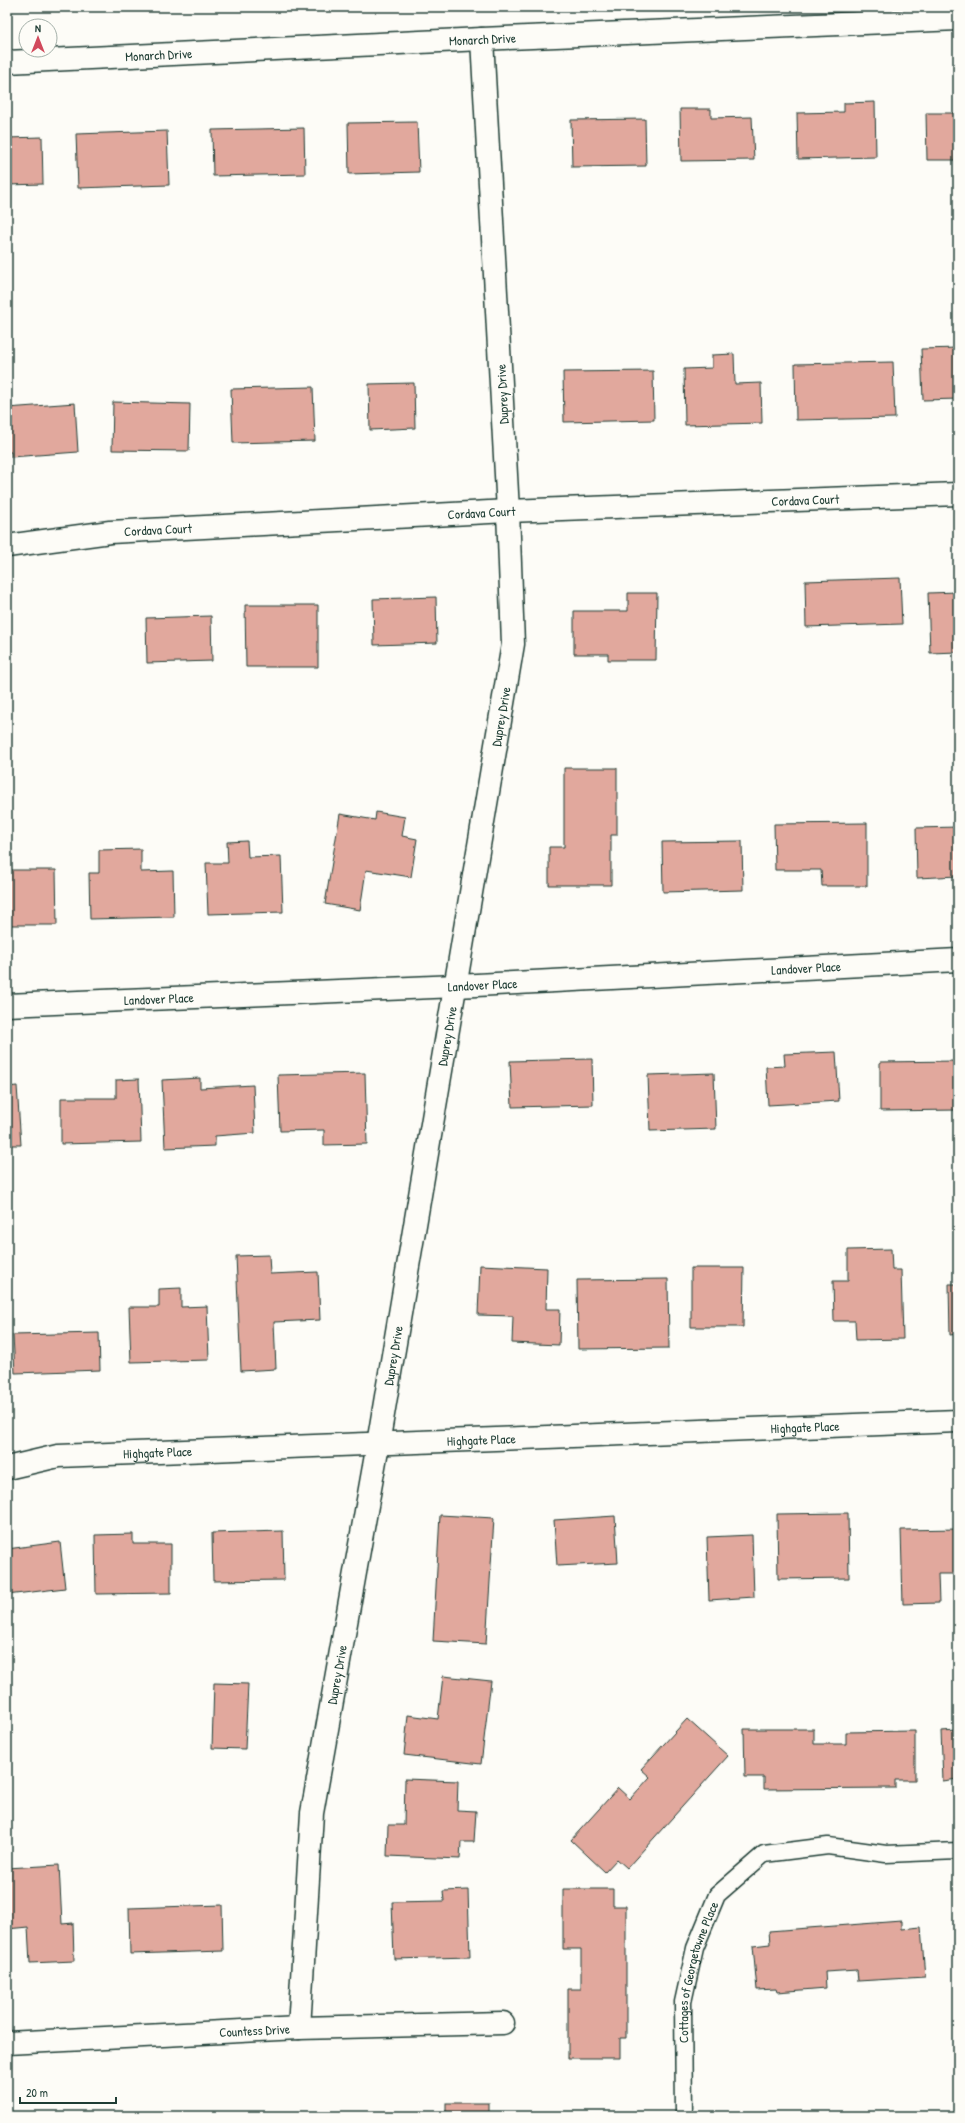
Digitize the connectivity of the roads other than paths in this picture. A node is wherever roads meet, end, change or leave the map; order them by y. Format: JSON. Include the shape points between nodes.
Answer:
{"nodes":[{"id":1,"x":958,"y":19,"type":"edge"},
{"id":2,"x":482,"y":39,"type":"junction"},
{"id":3,"x":7,"y":62,"type":"edge"},
{"id":4,"x":958,"y":494,"type":"edge"},
{"id":5,"x":508,"y":511,"type":"junction"},
{"id":6,"x":7,"y":546,"type":"edge"},
{"id":7,"x":958,"y":960,"type":"edge"},
{"id":8,"x":457,"y":986,"type":"junction"},
{"id":9,"x":7,"y":1005,"type":"edge"},
{"id":10,"x":958,"y":1421,"type":"edge"},
{"id":11,"x":378,"y":1444,"type":"junction"},
{"id":12,"x":7,"y":1468,"type":"edge"},
{"id":13,"x":958,"y":1851,"type":"edge"},
{"id":14,"x":504,"y":2022,"type":"dead end"},
{"id":15,"x":299,"y":2028,"type":"junction"},
{"id":16,"x":7,"y":2043,"type":"edge"},
{"id":17,"x":684,"y":2116,"type":"edge"}],
"edges":[{"from":1,"to":2,"type":"street","name":"Monarch Drive"},
{"from":2,"to":3,"type":"street","name":"Monarch Drive"},
{"from":2,"to":5,"type":"street","name":"Duprey Drive"},
{"from":4,"to":5,"type":"street","name":"Cordava Court"},
{"from":5,"to":6,"type":"street","name":"Cordava Court","via":[[110,532]]},
{"from":5,"to":8,"type":"street","name":"Duprey Drive","via":[[513,644]]},
{"from":7,"to":8,"type":"street","name":"Landover Place"},
{"from":8,"to":9,"type":"street","name":"Landover Place"},
{"from":8,"to":11,"type":"street","name":"Duprey Drive"},
{"from":10,"to":11,"type":"street","name":"Highgate Place"},
{"from":11,"to":12,"type":"street","name":"Highgate Place","via":[[58,1456]]},
{"from":11,"to":15,"type":"street","name":"Duprey Drive","via":[[312,1813]]},
{"from":13,"to":17,"type":"lane","name":"Cottages of Georgetowne Place","via":[[886,1854],[828,1846],[764,1854],[717,1895],[694,1948],[683,2002]]},
{"from":14,"to":15,"type":"street","name":"Countess Drive"},
{"from":15,"to":16,"type":"street","name":"Countess Drive"}]}
